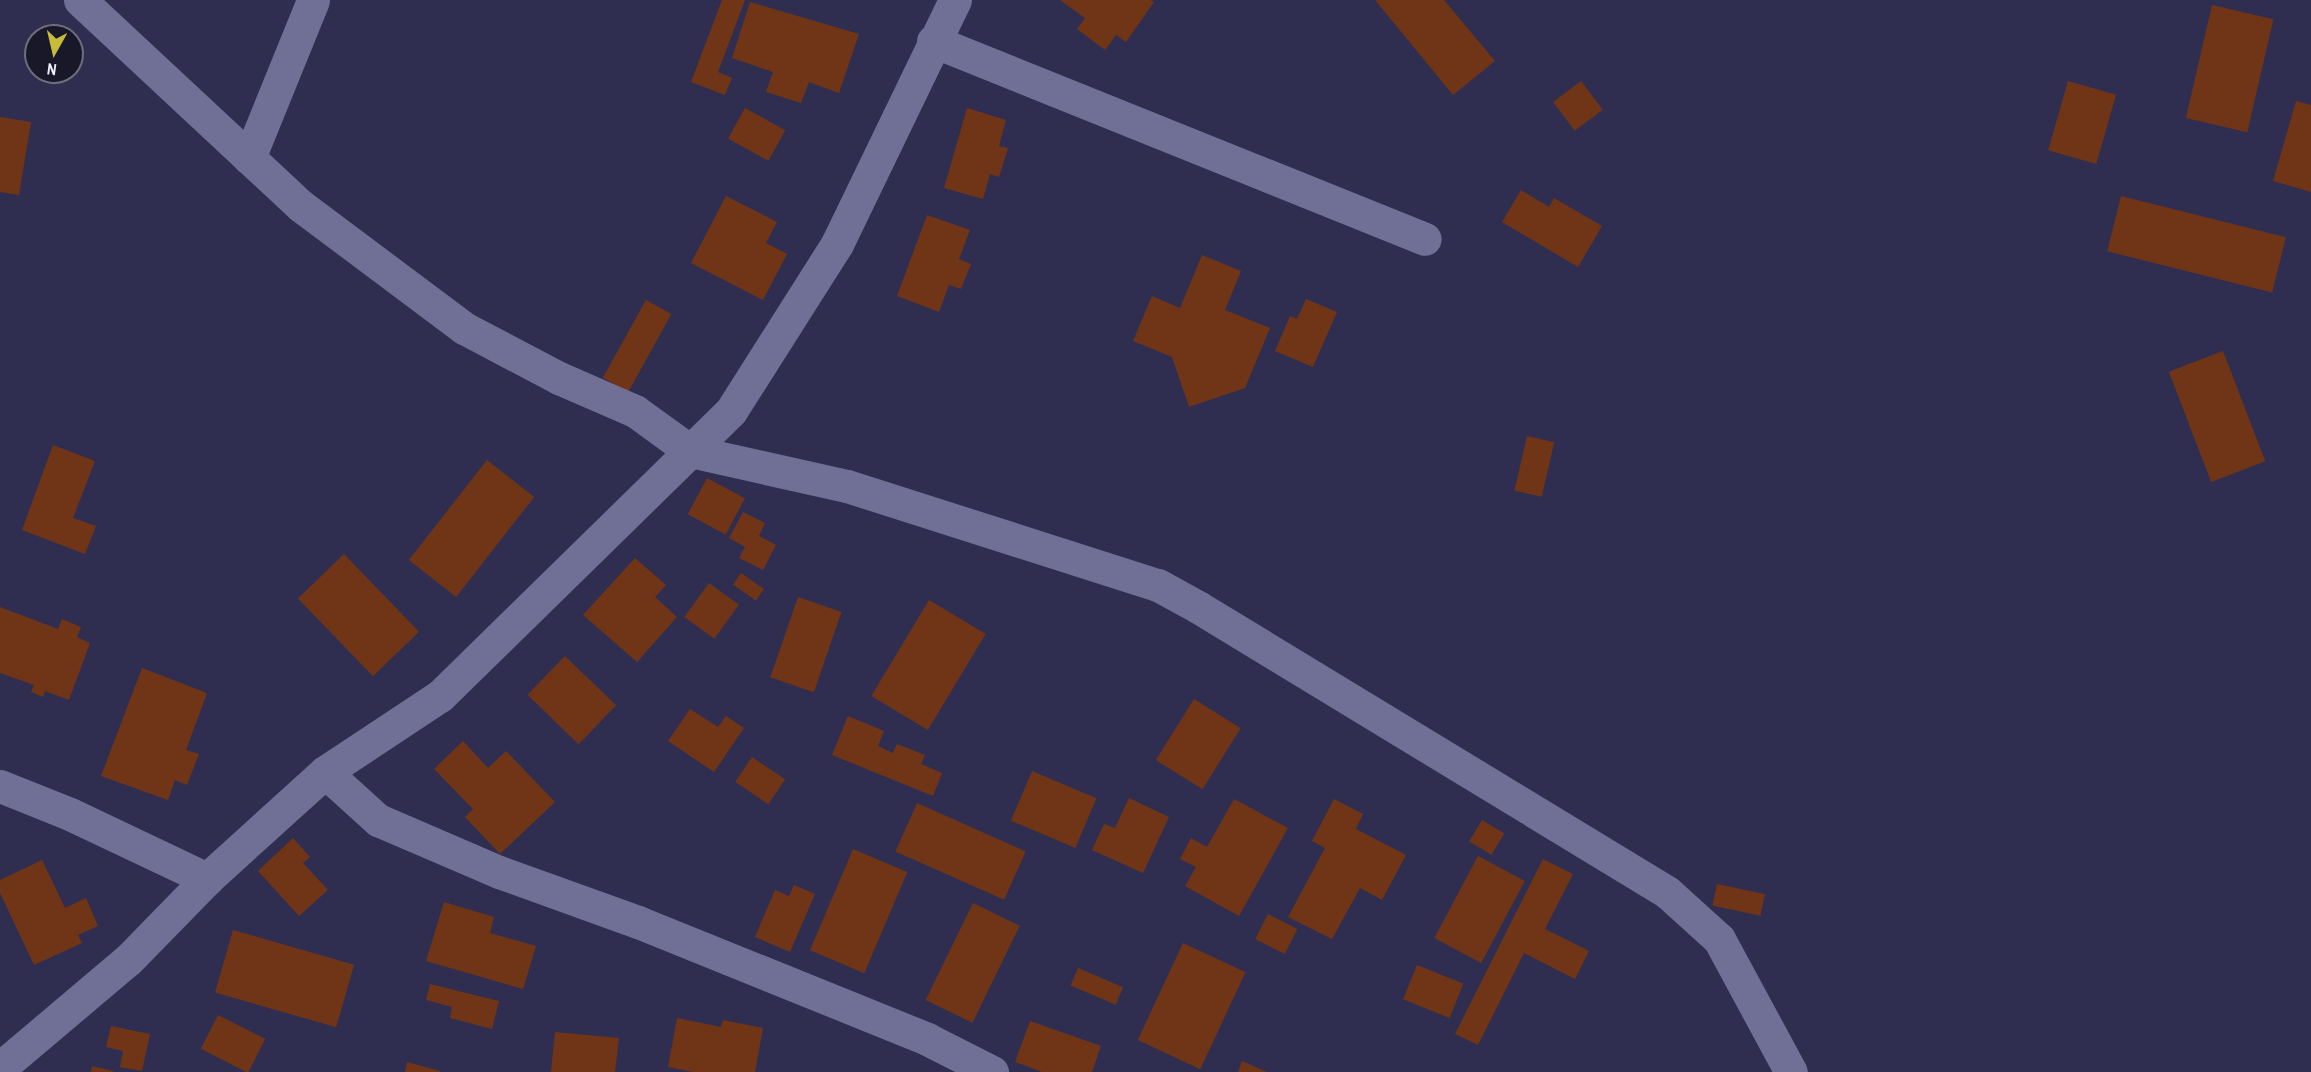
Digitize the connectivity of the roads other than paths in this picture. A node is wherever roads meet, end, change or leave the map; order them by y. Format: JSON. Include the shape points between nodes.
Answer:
{"nodes":[{"id":1,"x":80,"y":0,"type":"edge"},
{"id":2,"x":313,"y":0,"type":"edge"},
{"id":3,"x":955,"y":0,"type":"edge"},
{"id":4,"x":933,"y":41,"type":"junction"},
{"id":5,"x":249,"y":158,"type":"junction"},
{"id":6,"x":1425,"y":239,"type":"dead end"},
{"id":7,"x":690,"y":451,"type":"junction"},
{"id":8,"x":325,"y":772,"type":"junction"},
{"id":9,"x":0,"y":786,"type":"edge"},
{"id":10,"x":207,"y":879,"type":"junction"},
{"id":11,"x":0,"y":1068,"type":"edge"},
{"id":12,"x":992,"y":1072,"type":"edge"},
{"id":13,"x":1791,"y":1072,"type":"edge"}],
"edges":[{"from":1,"to":5,"type":"street"},
{"from":2,"to":5,"type":"street"},
{"from":3,"to":4,"type":"street"},
{"from":4,"to":6,"type":"street"},
{"from":4,"to":7,"type":"street","via":[[837,244],[731,411]]},
{"from":5,"to":7,"type":"street","via":[[301,206],[464,328],[559,378],[635,411]]},
{"from":7,"to":8,"type":"street","via":[[440,696]]},
{"from":7,"to":13,"type":"street","via":[[847,486],[1158,585],[1198,607],[1667,892],[1719,939]]},
{"from":8,"to":10,"type":"street"},
{"from":8,"to":12,"type":"street","via":[[378,820],[499,872],[638,922],[927,1039]]},
{"from":9,"to":10,"type":"street","via":[[70,814]]},
{"from":10,"to":11,"type":"street","via":[[128,960]]}]}
